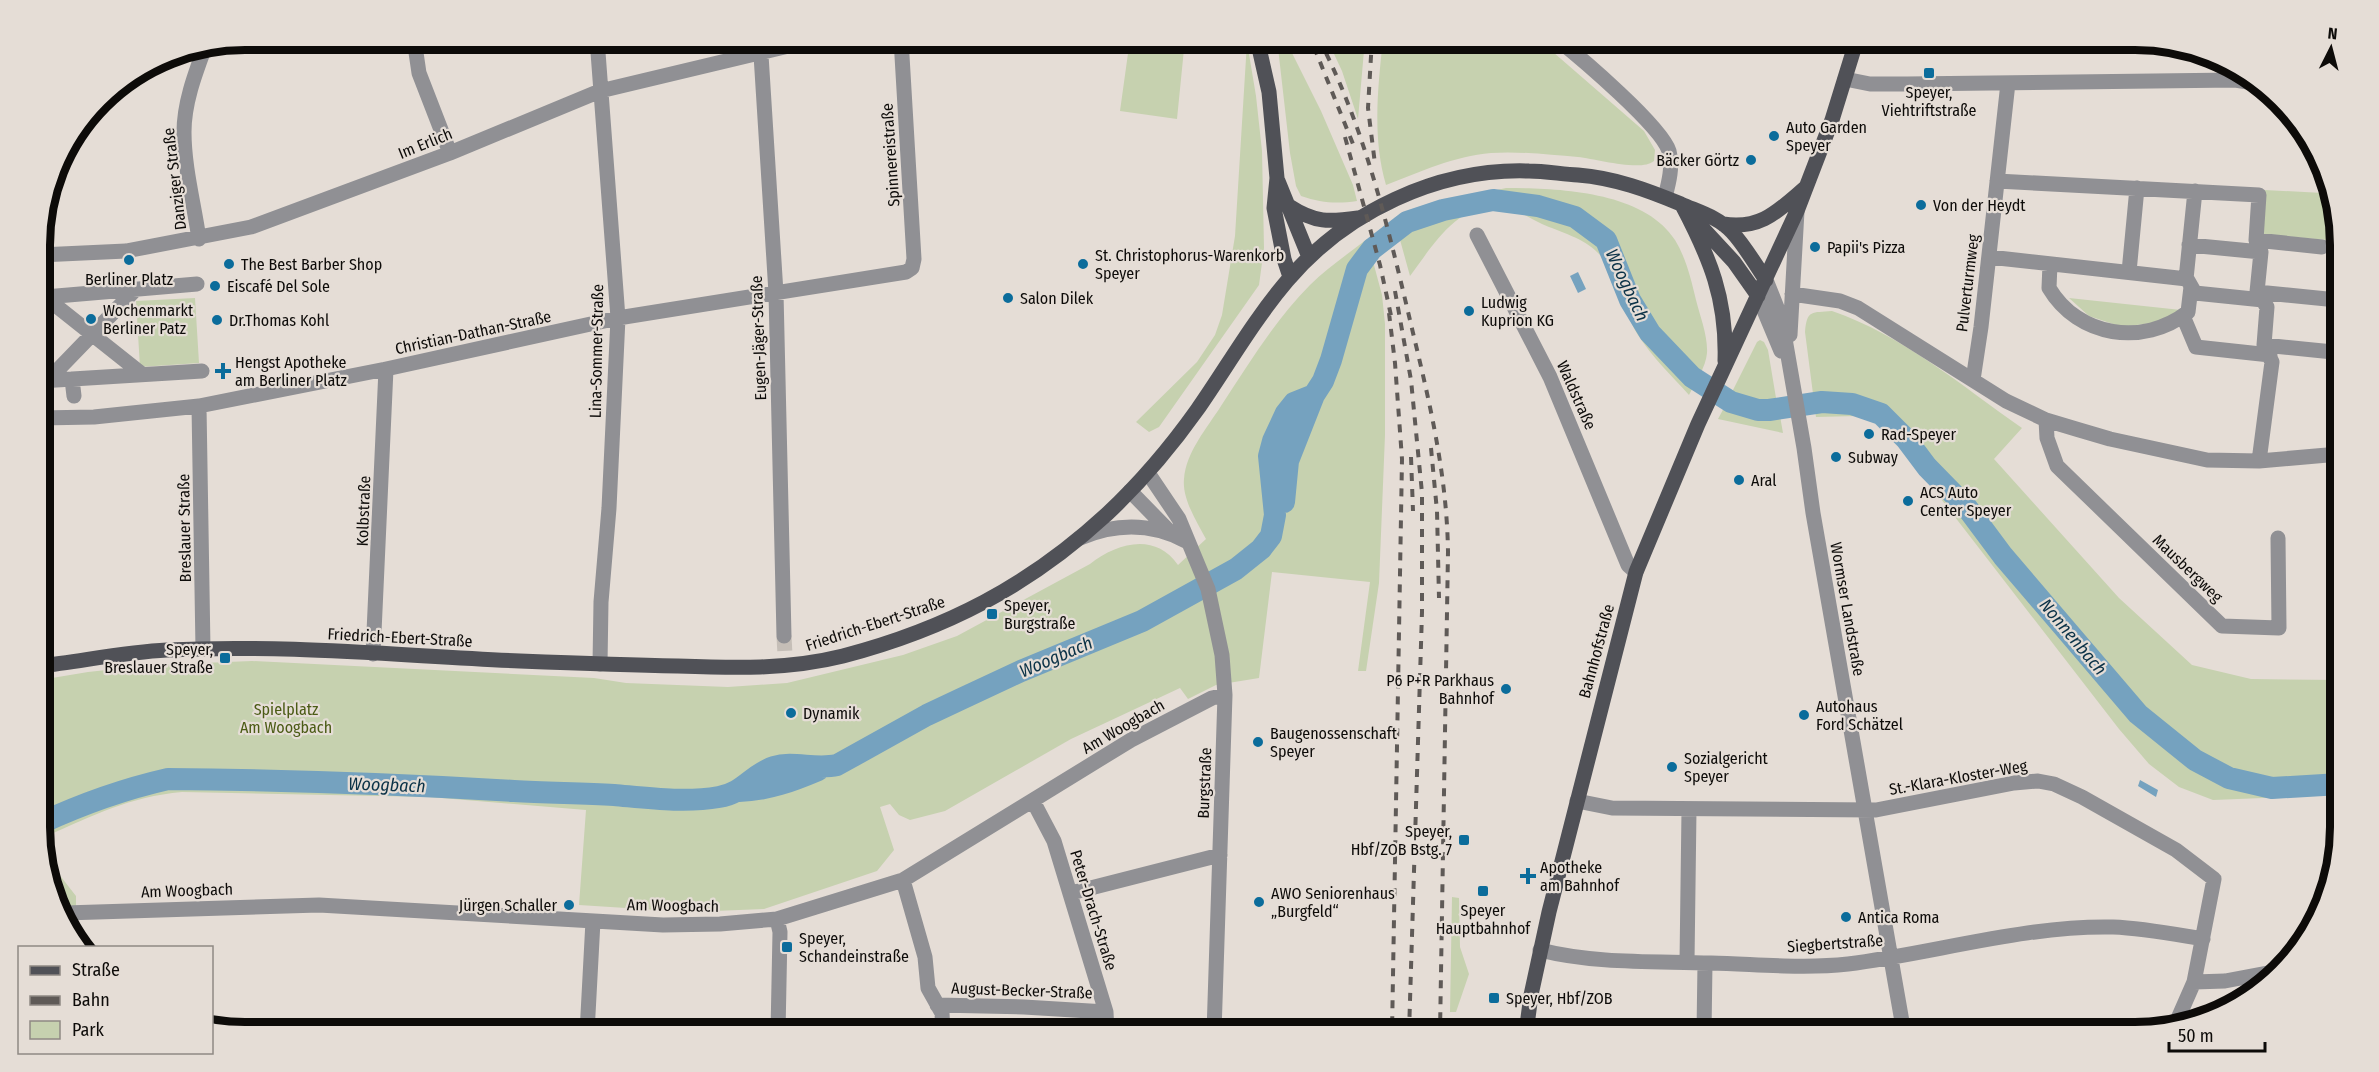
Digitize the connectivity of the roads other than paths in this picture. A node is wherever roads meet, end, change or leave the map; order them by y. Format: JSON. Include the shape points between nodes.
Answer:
{"nodes":[{"id":1,"x":415,"y":50,"type":"edge"},
{"id":2,"x":598,"y":50,"type":"edge"},
{"id":3,"x":746,"y":50,"type":"edge"},
{"id":4,"x":760,"y":50,"type":"edge"},
{"id":5,"x":901,"y":50,"type":"edge"},
{"id":6,"x":1259,"y":50,"type":"edge"},
{"id":7,"x":1569,"y":50,"type":"edge"},
{"id":8,"x":1854,"y":50,"type":"edge"},
{"id":9,"x":202,"y":54,"type":"edge"},
{"id":10,"x":1845,"y":79,"type":"junction"},
{"id":11,"x":2238,"y":80,"type":"edge"},
{"id":12,"x":2008,"y":83,"type":"junction"},
{"id":13,"x":600,"y":91,"type":"junction"},
{"id":14,"x":450,"y":153,"type":"junction"},
{"id":15,"x":1277,"y":178,"type":"junction"},
{"id":16,"x":1997,"y":181,"type":"junction"},
{"id":17,"x":1808,"y":186,"type":"junction"},
{"id":18,"x":2137,"y":188,"type":"junction"},
{"id":19,"x":2195,"y":191,"type":"junction"},
{"id":20,"x":1665,"y":196,"type":"junction"},
{"id":21,"x":1682,"y":204,"type":"junction"},
{"id":22,"x":1289,"y":206,"type":"junction"},
{"id":23,"x":1797,"y":212,"type":"junction"},
{"id":24,"x":1358,"y":218,"type":"junction"},
{"id":25,"x":1723,"y":224,"type":"junction"},
{"id":26,"x":1477,"y":235,"type":"dead end"},
{"id":27,"x":199,"y":238,"type":"junction"},
{"id":28,"x":2189,"y":244,"type":"junction"},
{"id":29,"x":2258,"y":246,"type":"junction"},
{"id":30,"x":2322,"y":247,"type":"dead end"},
{"id":31,"x":50,"y":254,"type":"edge"},
{"id":32,"x":1309,"y":257,"type":"junction"},
{"id":33,"x":1989,"y":257,"type":"junction"},
{"id":34,"x":2050,"y":264,"type":"junction"},
{"id":35,"x":912,"y":268,"type":"joint"},
{"id":36,"x":2128,"y":272,"type":"junction"},
{"id":37,"x":1290,"y":277,"type":"junction"},
{"id":38,"x":1766,"y":280,"type":"junction"},
{"id":39,"x":197,"y":284,"type":"dead end"},
{"id":40,"x":2190,"y":286,"type":"junction"},
{"id":41,"x":136,"y":289,"type":"junction"},
{"id":42,"x":776,"y":293,"type":"junction"},
{"id":43,"x":1792,"y":294,"type":"junction"},
{"id":44,"x":50,"y":295,"type":"edge"},
{"id":45,"x":1758,"y":296,"type":"junction"},
{"id":46,"x":2260,"y":296,"type":"junction"},
{"id":47,"x":2327,"y":299,"type":"dead end"},
{"id":48,"x":50,"y":302,"type":"edge"},
{"id":49,"x":2183,"y":316,"type":"junction"},
{"id":50,"x":618,"y":318,"type":"junction"},
{"id":51,"x":92,"y":335,"type":"junction"},
{"id":52,"x":2267,"y":350,"type":"junction"},
{"id":53,"x":2330,"y":352,"type":"edge"},
{"id":54,"x":1789,"y":368,"type":"junction"},
{"id":55,"x":386,"y":369,"type":"junction"},
{"id":56,"x":202,"y":371,"type":"dead end"},
{"id":57,"x":1722,"y":372,"type":"junction"},
{"id":58,"x":50,"y":374,"type":"edge"},
{"id":59,"x":142,"y":374,"type":"junction"},
{"id":60,"x":72,"y":379,"type":"junction"},
{"id":61,"x":50,"y":380,"type":"edge"},
{"id":62,"x":1973,"y":380,"type":"junction"},
{"id":63,"x":74,"y":396,"type":"dead end"},
{"id":64,"x":200,"y":406,"type":"junction"},
{"id":65,"x":50,"y":418,"type":"edge"},
{"id":66,"x":2046,"y":420,"type":"junction"},
{"id":67,"x":2330,"y":455,"type":"edge"},
{"id":68,"x":2259,"y":461,"type":"junction"},
{"id":69,"x":1148,"y":473,"type":"junction"},
{"id":70,"x":1130,"y":491,"type":"junction"},
{"id":71,"x":1079,"y":538,"type":"junction"},
{"id":72,"x":2278,"y":538,"type":"dead end"},
{"id":73,"x":1184,"y":542,"type":"junction"},
{"id":74,"x":1636,"y":572,"type":"junction"},
{"id":75,"x":784,"y":636,"type":"tunnel mouth"},
{"id":76,"x":203,"y":649,"type":"junction"},
{"id":77,"x":373,"y":654,"type":"junction"},
{"id":78,"x":600,"y":664,"type":"junction"},
{"id":79,"x":50,"y":665,"type":"edge"},
{"id":80,"x":1225,"y":695,"type":"junction"},
{"id":81,"x":1033,"y":801,"type":"junction"},
{"id":82,"x":1577,"y":801,"type":"junction"},
{"id":83,"x":1689,"y":810,"type":"junction"},
{"id":84,"x":1865,"y":810,"type":"junction"},
{"id":85,"x":1220,"y":855,"type":"junction"},
{"id":86,"x":903,"y":880,"type":"junction"},
{"id":87,"x":1071,"y":892,"type":"junction"},
{"id":88,"x":70,"y":913,"type":"edge"},
{"id":89,"x":777,"y":919,"type":"junction"},
{"id":90,"x":593,"y":921,"type":"junction"},
{"id":91,"x":2203,"y":939,"type":"junction"},
{"id":92,"x":1540,"y":950,"type":"junction"},
{"id":93,"x":1892,"y":957,"type":"junction"},
{"id":94,"x":1687,"y":962,"type":"junction"},
{"id":95,"x":1705,"y":963,"type":"junction"},
{"id":96,"x":2263,"y":974,"type":"edge"},
{"id":97,"x":2194,"y":982,"type":"junction"},
{"id":98,"x":937,"y":1005,"type":"junction"},
{"id":99,"x":1106,"y":1012,"type":"junction"},
{"id":100,"x":2179,"y":1017,"type":"edge"},
{"id":101,"x":588,"y":1022,"type":"edge"},
{"id":102,"x":778,"y":1022,"type":"edge"},
{"id":103,"x":942,"y":1022,"type":"edge"},
{"id":104,"x":1106,"y":1022,"type":"edge"},
{"id":105,"x":1214,"y":1022,"type":"edge"},
{"id":106,"x":1528,"y":1022,"type":"edge"},
{"id":107,"x":1704,"y":1022,"type":"edge"},
{"id":108,"x":1902,"y":1022,"type":"edge"}],
"edges":[{"from":1,"to":14,"type":"street","via":[[418,73]]},
{"from":2,"to":13,"type":"street","name":"Lina-Sommer-Straße"},
{"from":3,"to":13,"type":"street","name":"Im Erlich"},
{"from":4,"to":42,"type":"street","name":"Eugen-Jäger-Straße"},
{"from":5,"to":35,"type":"street","name":"Spinnereistraße"},
{"from":6,"to":15,"type":"main road","via":[[1269,92]]},
{"from":7,"to":20,"type":"street","via":[[1661,136],[1670,159]]},
{"from":8,"to":10,"type":"main road"},
{"from":9,"to":27,"type":"street","name":"Danziger Straße","via":[[195,71],[184,134]]},
{"from":10,"to":12,"type":"street","via":[[1870,84]]},
{"from":10,"to":17,"type":"main road"},
{"from":11,"to":12,"type":"street"},
{"from":12,"to":16,"type":"street","name":"Pulverturmweg"},
{"from":13,"to":14,"type":"street","name":"Im Erlich"},
{"from":13,"to":50,"type":"street","name":"Lina-Sommer-Straße"},
{"from":14,"to":27,"type":"street","name":"Im Erlich","via":[[251,227]]},
{"from":15,"to":22,"type":"main road"},
{"from":15,"to":37,"type":"main road","via":[[1274,208]]},
{"from":16,"to":18,"type":"street"},
{"from":16,"to":33,"type":"street","name":"Pulverturmweg"},
{"from":17,"to":23,"type":"main road"},
{"from":17,"to":25,"type":"main road","via":[[1760,222]]},
{"from":18,"to":19,"type":"street"},
{"from":18,"to":36,"type":"street"},
{"from":19,"to":28,"type":"street"},
{"from":19,"to":29,"type":"street","via":[[2259,195]]},
{"from":20,"to":21,"type":"main road","name":"Friedrich-Ebert-Straße"},
{"from":20,"to":24,"type":"main road","name":"Friedrich-Ebert-Straße","via":[[1588,176],[1492,172],[1398,196]]},
{"from":21,"to":25,"type":"main road","name":"Friedrich-Ebert-Straße"},
{"from":21,"to":45,"type":"main road","name":"Friedrich-Ebert-Straße","via":[[1734,262]]},
{"from":21,"to":57,"type":"main road","via":[[1715,279],[1723,317]]},
{"from":22,"to":24,"type":"main road","via":[[1317,220]]},
{"from":22,"to":32,"type":"main road"},
{"from":23,"to":38,"type":"main road"},
{"from":23,"to":43,"type":"street"},
{"from":24,"to":32,"type":"main road","name":"Friedrich-Ebert-Straße"},
{"from":25,"to":38,"type":"main road","name":"Friedrich-Ebert-Straße"},
{"from":26,"to":74,"type":"street","name":"Waldstraße","via":[[1550,377],[1628,565]]},
{"from":27,"to":31,"type":"street","name":"Im Erlich","via":[[126,251]]},
{"from":28,"to":29,"type":"street"},
{"from":28,"to":40,"type":"street"},
{"from":29,"to":30,"type":"street"},
{"from":29,"to":46,"type":"street"},
{"from":32,"to":37,"type":"main road","name":"Friedrich-Ebert-Straße"},
{"from":33,"to":34,"type":"street"},
{"from":33,"to":62,"type":"street","name":"Pulverturmweg"},
{"from":34,"to":36,"type":"street"},
{"from":34,"to":49,"type":"street","via":[[2051,292],[2070,313],[2088,325],[2136,333],[2156,329]]},
{"from":35,"to":42,"type":"street","name":"Christian-Dathan-Straße"},
{"from":36,"to":40,"type":"street"},
{"from":37,"to":69,"type":"main road","name":"Friedrich-Ebert-Straße"},
{"from":38,"to":45,"type":"main road"},
{"from":38,"to":54,"type":"street","name":"Wormser Landstraße","via":[[1778,310]]},
{"from":39,"to":41,"type":"street"},
{"from":40,"to":46,"type":"street"},
{"from":40,"to":49,"type":"street","via":[[2188,312]]},
{"from":41,"to":44,"type":"street"},
{"from":41,"to":51,"type":"street"},
{"from":42,"to":50,"type":"street","name":"Christian-Dathan-Straße"},
{"from":42,"to":75,"type":"street","name":"Eugen-Jäger-Straße"},
{"from":43,"to":54,"type":"street"},
{"from":43,"to":62,"type":"street","via":[[1840,301],[1858,308]]},
{"from":45,"to":54,"type":"street","name":"Wormser Landstraße"},
{"from":45,"to":57,"type":"main road","name":"Bahnhofstraße"},
{"from":46,"to":47,"type":"street"},
{"from":46,"to":52,"type":"street","via":[[2267,307]]},
{"from":48,"to":51,"type":"street"},
{"from":49,"to":52,"type":"street","via":[[2196,347]]},
{"from":50,"to":55,"type":"street","name":"Christian-Dathan-Straße"},
{"from":50,"to":78,"type":"street","name":"Lina-Sommer-Straße"},
{"from":51,"to":58,"type":"street"},
{"from":51,"to":59,"type":"street"},
{"from":52,"to":53,"type":"street"},
{"from":52,"to":68,"type":"street","via":[[2271,362]]},
{"from":54,"to":84,"type":"street","name":"Wormser Landstraße"},
{"from":55,"to":64,"type":"street","name":"Christian-Dathan-Straße"},
{"from":55,"to":77,"type":"street","name":"Kolbstraße"},
{"from":56,"to":59,"type":"street"},
{"from":57,"to":74,"type":"main road","name":"Bahnhofstraße"},
{"from":59,"to":60,"type":"street"},
{"from":60,"to":61,"type":"street"},
{"from":60,"to":63,"type":"street"},
{"from":62,"to":66,"type":"street"},
{"from":64,"to":65,"type":"street","name":"Christian-Dathan-Straße"},
{"from":64,"to":76,"type":"street","name":"Breslauer Straße"},
{"from":66,"to":68,"type":"street","via":[[2192,458]]},
{"from":66,"to":72,"type":"street","name":"Mausbergweg","via":[[2056,466],[2222,626],[2279,628]]},
{"from":67,"to":68,"type":"street"},
{"from":69,"to":70,"type":"main road","name":"Friedrich-Ebert-Straße"},
{"from":69,"to":73,"type":"street","name":"Burgstraße","via":[[1179,519]]},
{"from":70,"to":71,"type":"main road","name":"Friedrich-Ebert-Straße"},
{"from":70,"to":73,"type":"street","name":"Burgstraße"},
{"from":71,"to":73,"type":"street","via":[[1135,526]]},
{"from":71,"to":78,"type":"main road","name":"Friedrich-Ebert-Straße","via":[[1027,579],[945,622],[846,655],[750,668]]},
{"from":73,"to":80,"type":"street","name":"Burgstraße","via":[[1211,600]]},
{"from":74,"to":82,"type":"main road","name":"Bahnhofstraße"},
{"from":76,"to":77,"type":"main road","name":"Friedrich-Ebert-Straße"},
{"from":76,"to":79,"type":"main road","name":"Friedrich-Ebert-Straße","via":[[160,650]]},
{"from":77,"to":78,"type":"main road","name":"Friedrich-Ebert-Straße"},
{"from":80,"to":81,"type":"street","name":"Am Woogbach","via":[[1131,740]]},
{"from":80,"to":85,"type":"street","name":"Burgstraße"},
{"from":81,"to":86,"type":"street","name":"Am Woogbach"},
{"from":81,"to":87,"type":"street","name":"Peter-Drach-Straße","via":[[1054,841]]},
{"from":82,"to":83,"type":"street","via":[[1612,808]]},
{"from":82,"to":92,"type":"main road","name":"Bahnhofstraße"},
{"from":83,"to":84,"type":"street"},
{"from":83,"to":94,"type":"street"},
{"from":84,"to":91,"type":"street","name":"St.-Klara-Kloster-Weg","via":[[2014,783],[2054,784],[2127,820],[2214,879]]},
{"from":84,"to":93,"type":"street","name":"Wormser Landstraße"},
{"from":85,"to":87,"type":"street"},
{"from":85,"to":105,"type":"street","name":"Burgstraße"},
{"from":86,"to":89,"type":"street","name":"Am Woogbach"},
{"from":86,"to":98,"type":"street","via":[[924,957],[928,988]]},
{"from":87,"to":99,"type":"street","name":"Peter-Drach-Straße"},
{"from":88,"to":90,"type":"street","name":"Am Woogbach","via":[[319,905]]},
{"from":89,"to":90,"type":"street","name":"Am Woogbach","via":[[687,926]]},
{"from":89,"to":102,"type":"street"},
{"from":90,"to":101,"type":"street"},
{"from":91,"to":93,"type":"street","name":"Siegbertstraße","via":[[2112,927],[2059,930]]},
{"from":91,"to":97,"type":"street","name":"St.-Klara-Kloster-Weg"},
{"from":92,"to":94,"type":"street","name":"Siegbertstraße","via":[[1566,956]]},
{"from":92,"to":106,"type":"main road","name":"Bahnhofstraße"},
{"from":93,"to":95,"type":"street","name":"Siegbertstraße","via":[[1825,965]]},
{"from":93,"to":108,"type":"street","name":"Wormser Landstraße"},
{"from":94,"to":95,"type":"street","name":"Siegbertstraße"},
{"from":95,"to":107,"type":"street"},
{"from":96,"to":97,"type":"street"},
{"from":97,"to":100,"type":"street","name":"St.-Klara-Kloster-Weg"},
{"from":98,"to":99,"type":"street","name":"August-Becker-Straße"},
{"from":98,"to":103,"type":"street"},
{"from":99,"to":104,"type":"street","name":"Peter-Drach-Straße"}]}
